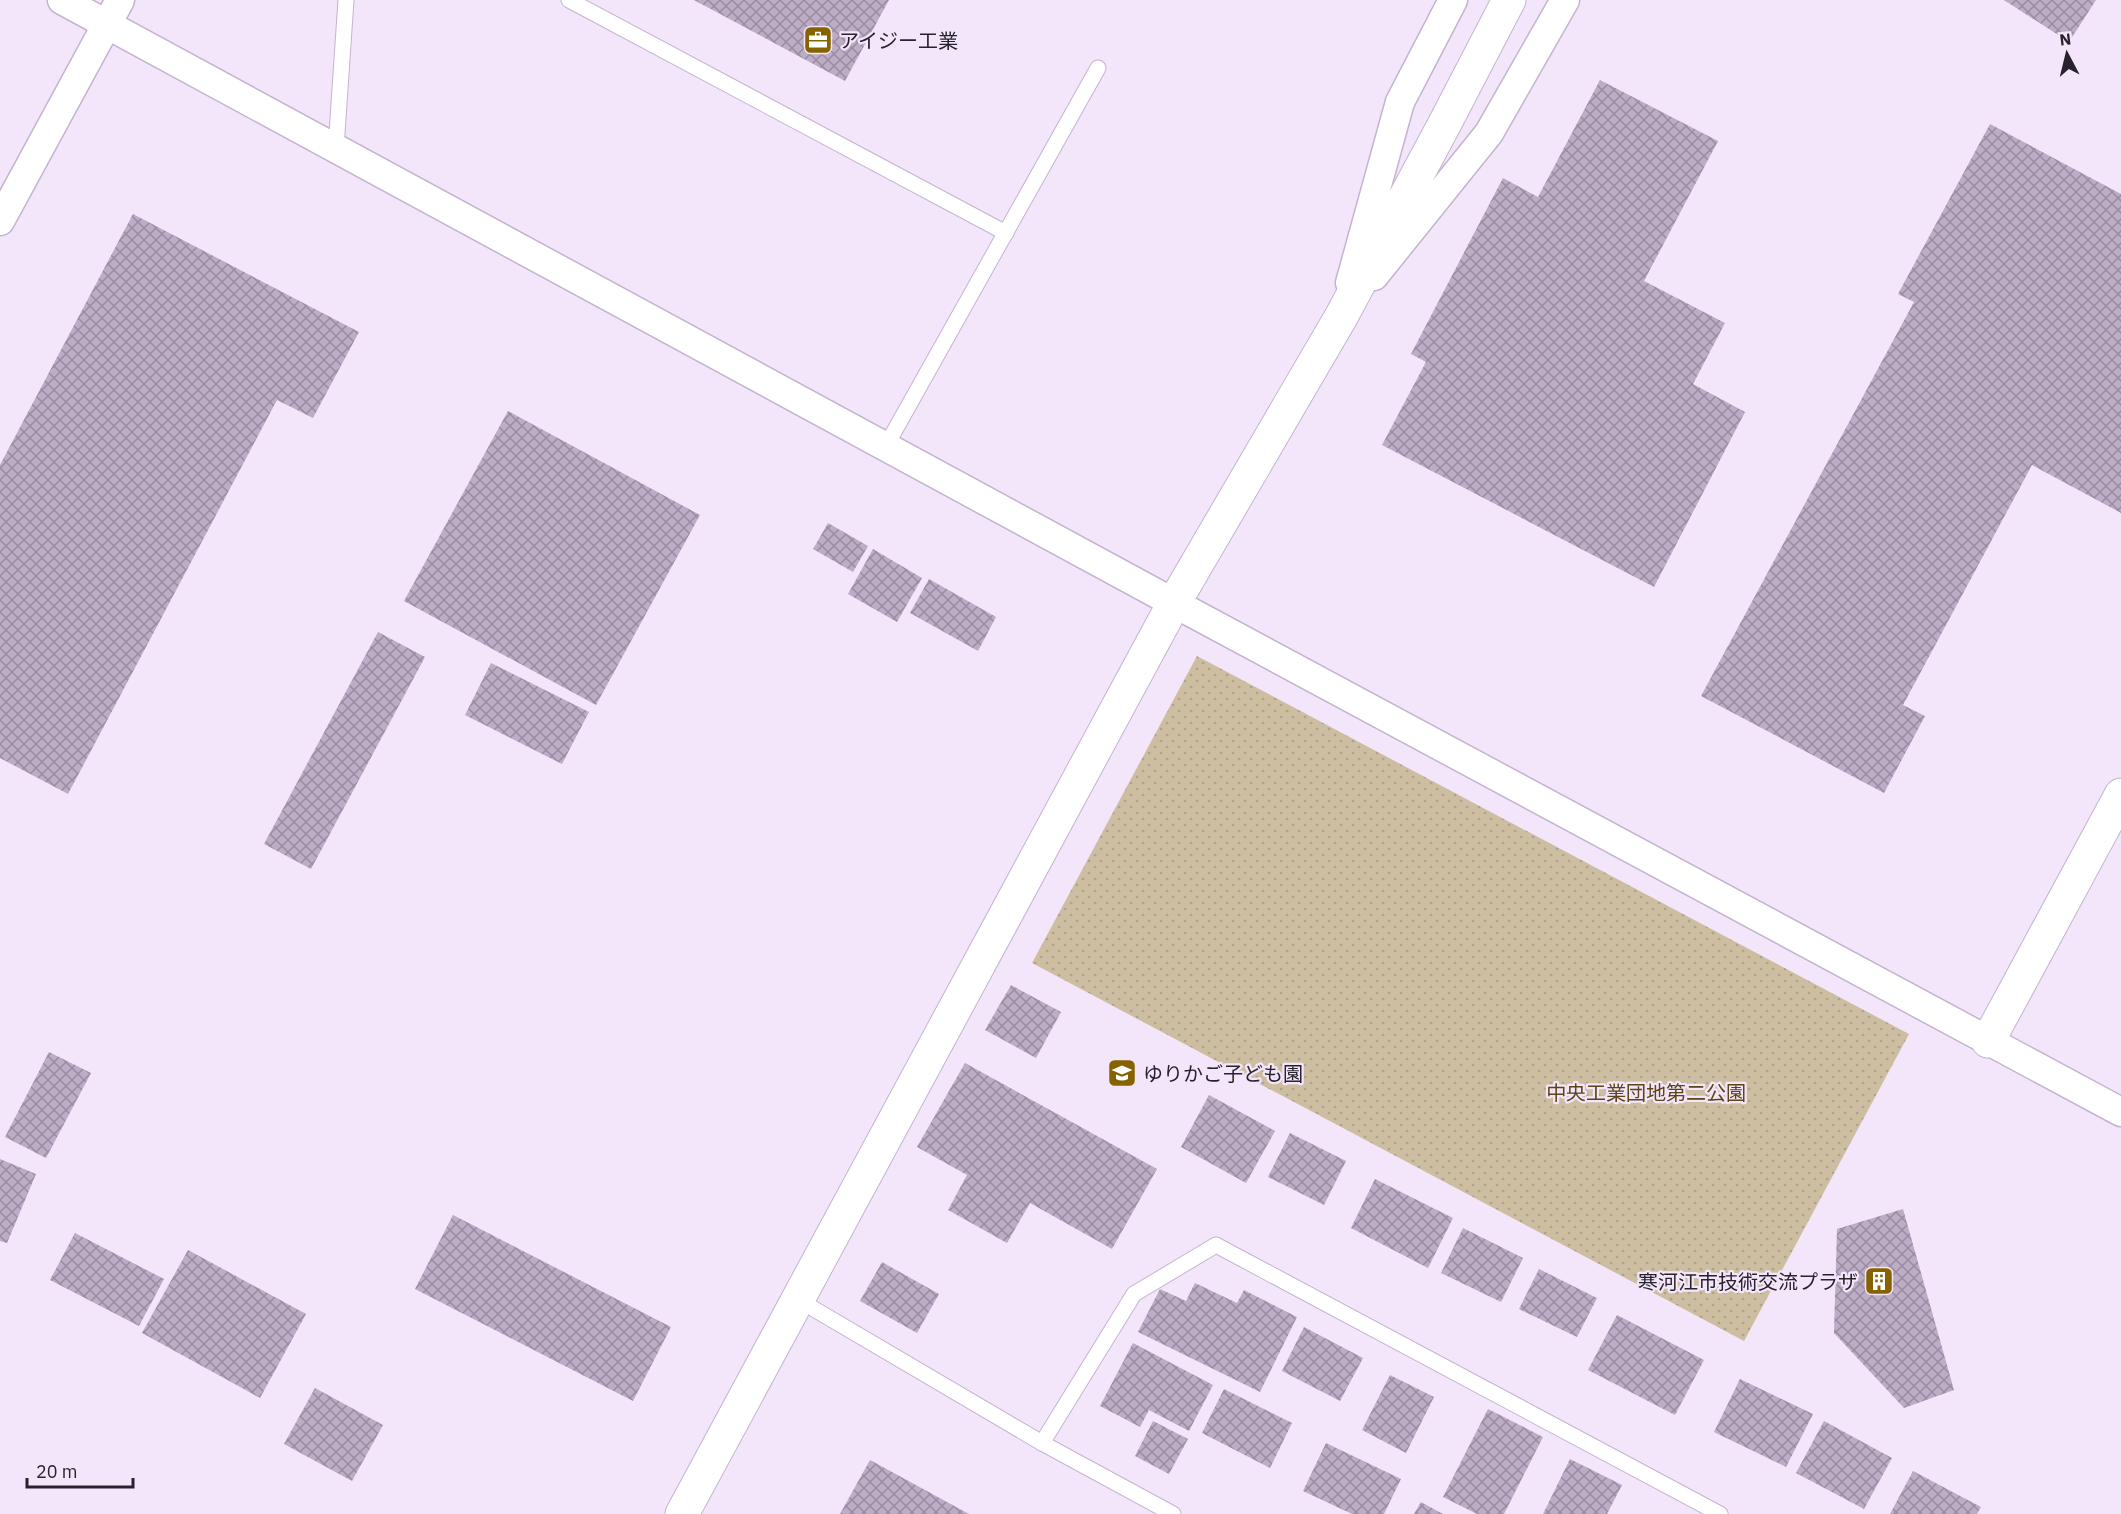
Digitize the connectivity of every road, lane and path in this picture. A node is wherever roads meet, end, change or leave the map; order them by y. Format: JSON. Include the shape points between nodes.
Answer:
{"nodes":[{"id":1,"x":62,"y":0,"type":"edge"},
{"id":2,"x":346,"y":0,"type":"edge"},
{"id":3,"x":569,"y":0,"type":"edge"},
{"id":4,"x":1453,"y":0,"type":"edge"},
{"id":5,"x":1509,"y":0,"type":"edge"},
{"id":6,"x":1565,"y":0,"type":"edge"},
{"id":7,"x":113,"y":12,"type":"edge"},
{"id":8,"x":1098,"y":68,"type":"dead end"},
{"id":9,"x":336,"y":148,"type":"junction"},
{"id":10,"x":0,"y":221,"type":"edge"},
{"id":11,"x":1006,"y":233,"type":"junction"},
{"id":12,"x":1341,"y":317,"type":"junction"},
{"id":13,"x":886,"y":446,"type":"junction"},
{"id":14,"x":1174,"y":603,"type":"junction"},
{"id":15,"x":2121,"y":795,"type":"edge"},
{"id":16,"x":1988,"y":1041,"type":"junction"},
{"id":17,"x":2121,"y":1112,"type":"edge"},
{"id":18,"x":797,"y":1299,"type":"junction"},
{"id":19,"x":1042,"y":1443,"type":"junction"},
{"id":20,"x":682,"y":1514,"type":"edge"},
{"id":21,"x":1173,"y":1514,"type":"edge"},
{"id":22,"x":1720,"y":1514,"type":"edge"}],
"edges":[{"from":1,"to":7,"type":"street"},
{"from":2,"to":9,"type":"lane"},
{"from":3,"to":11,"type":"lane"},
{"from":4,"to":12,"type":"street","via":[[1400,102]]},
{"from":5,"to":12,"type":"street"},
{"from":6,"to":12,"type":"street","via":[[1489,133]]},
{"from":7,"to":9,"type":"street"},
{"from":7,"to":10,"type":"street"},
{"from":8,"to":11,"type":"lane"},
{"from":9,"to":13,"type":"street"},
{"from":11,"to":13,"type":"lane"},
{"from":12,"to":14,"type":"street"},
{"from":13,"to":14,"type":"street"},
{"from":14,"to":16,"type":"street"},
{"from":14,"to":18,"type":"street"},
{"from":15,"to":16,"type":"street"},
{"from":16,"to":17,"type":"street"},
{"from":18,"to":19,"type":"lane"},
{"from":18,"to":20,"type":"street"},
{"from":19,"to":21,"type":"lane"},
{"from":19,"to":22,"type":"lane","via":[[1134,1294],[1216,1245]]}]}
